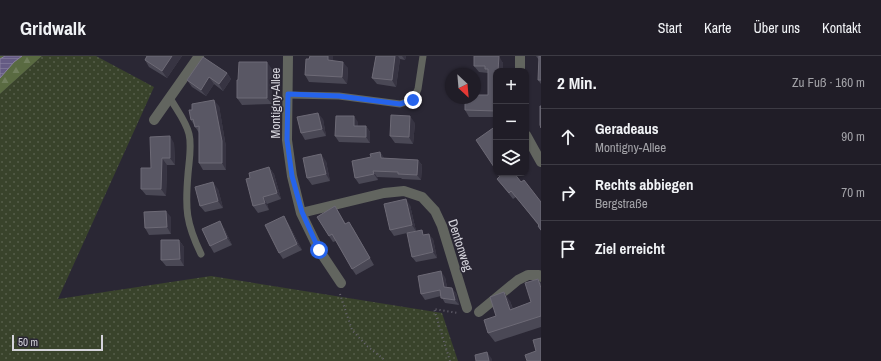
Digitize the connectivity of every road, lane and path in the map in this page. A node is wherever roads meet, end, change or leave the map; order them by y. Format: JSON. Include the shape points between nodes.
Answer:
{"nodes":[{"id":1,"x":199,"y":56,"type":"edge"},
{"id":2,"x":288,"y":56,"type":"edge"},
{"id":3,"x":423,"y":56,"type":"edge"},
{"id":4,"x":520,"y":56,"type":"edge"},
{"id":5,"x":520,"y":68,"type":"edge"},
{"id":6,"x":288,"y":94,"type":"junction"},
{"id":7,"x":170,"y":98,"type":"junction"},
{"id":8,"x":154,"y":120,"type":"dead end"},
{"id":9,"x":529,"y":140,"type":"edge"},
{"id":10,"x":541,"y":162,"type":"edge"},
{"id":11,"x":302,"y":212,"type":"junction"},
{"id":12,"x":201,"y":254,"type":"dead end"},
{"id":13,"x":541,"y":277,"type":"edge"},
{"id":14,"x":341,"y":283,"type":"joint"},
{"id":15,"x":468,"y":308,"type":"joint"},
{"id":16,"x":479,"y":312,"type":"dead end"},
{"id":17,"x":386,"y":361,"type":"edge"},
{"id":18,"x":450,"y":361,"type":"edge"}],
"edges":[{"from":1,"to":7,"type":"street"},
{"from":2,"to":6,"type":"street","name":"Montigny-Allee"},
{"from":3,"to":6,"type":"lane","via":[[418,89],[413,100],[400,104],[339,96]]},
{"from":4,"to":5,"type":"street"},
{"from":6,"to":11,"type":"street","name":"Montigny-Allee","via":[[287,140],[292,176]]},
{"from":7,"to":8,"type":"street"},
{"from":7,"to":12,"type":"lane","via":[[189,134],[187,214],[191,233]]},
{"from":9,"to":10,"type":"street"},
{"from":11,"to":14,"type":"street","name":"Montigny-Allee","via":[[319,250]]},
{"from":11,"to":15,"type":"street","name":"Dentonweg","via":[[384,193],[404,192],[422,197],[435,211],[442,226]]},
{"from":13,"to":16,"type":"street","via":[[528,275],[518,280]]},
{"from":14,"to":17,"type":"path","via":[[340,294],[352,330]]},
{"from":15,"to":18,"type":"path","via":[[467,314],[434,309]]}]}
